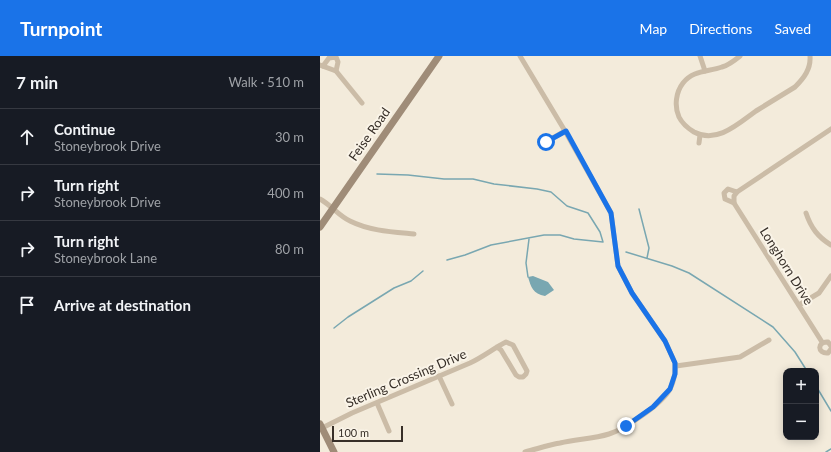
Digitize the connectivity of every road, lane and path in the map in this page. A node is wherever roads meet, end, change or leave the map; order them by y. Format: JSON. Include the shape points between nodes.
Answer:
{"nodes":[{"id":1,"x":439,"y":56,"type":"edge"},
{"id":2,"x":520,"y":56,"type":"edge"},
{"id":3,"x":700,"y":56,"type":"edge"},
{"id":4,"x":740,"y":56,"type":"edge"},
{"id":5,"x":810,"y":56,"type":"edge"},
{"id":6,"x":322,"y":66,"type":"edge"},
{"id":7,"x":336,"y":71,"type":"junction"},
{"id":8,"x":705,"y":71,"type":"junction"},
{"id":9,"x":362,"y":103,"type":"dead end"},
{"id":10,"x":831,"y":130,"type":"edge"},
{"id":11,"x":566,"y":131,"type":"junction"},
{"id":12,"x":700,"y":135,"type":"junction"},
{"id":13,"x":546,"y":142,"type":"dead end"},
{"id":14,"x":699,"y":143,"type":"dead end"},
{"id":15,"x":737,"y":192,"type":"junction"},
{"id":16,"x":320,"y":200,"type":"edge"},
{"id":17,"x":734,"y":203,"type":"junction"},
{"id":18,"x":333,"y":208,"type":"junction"},
{"id":19,"x":806,"y":213,"type":"dead end"},
{"id":20,"x":320,"y":227,"type":"edge"},
{"id":21,"x":414,"y":234,"type":"dead end"},
{"id":22,"x":831,"y":245,"type":"edge"},
{"id":23,"x":831,"y":276,"type":"edge"},
{"id":24,"x":799,"y":305,"type":"junction"},
{"id":25,"x":769,"y":340,"type":"dead end"},
{"id":26,"x":822,"y":342,"type":"junction"},
{"id":27,"x":497,"y":346,"type":"junction"},
{"id":28,"x":831,"y":347,"type":"edge"},
{"id":29,"x":676,"y":366,"type":"junction"},
{"id":30,"x":439,"y":376,"type":"junction"},
{"id":31,"x":377,"y":403,"type":"junction"},
{"id":32,"x":452,"y":404,"type":"dead end"},
{"id":33,"x":321,"y":426,"type":"edge"},
{"id":34,"x":389,"y":431,"type":"dead end"},
{"id":35,"x":334,"y":452,"type":"edge"},
{"id":36,"x":525,"y":452,"type":"edge"}],
"edges":[{"from":1,"to":18,"type":"main road","name":"Feise Road"},
{"from":2,"to":11,"type":"street"},
{"from":3,"to":8,"type":"street"},
{"from":4,"to":8,"type":"street","via":[[728,65]]},
{"from":5,"to":12,"type":"street","via":[[808,71],[795,87],[732,128],[716,135]]},
{"from":6,"to":7,"type":"street"},
{"from":6,"to":7,"type":"street","via":[[329,58],[336,57]]},
{"from":7,"to":9,"type":"street"},
{"from":8,"to":12,"type":"street","via":[[694,74],[684,81],[677,97],[680,118],[690,130]]},
{"from":10,"to":15,"type":"street","name":"Longhorn Drive"},
{"from":11,"to":13,"type":"street"},
{"from":11,"to":29,"type":"street","via":[[611,213],[618,266],[632,293],[665,341]]},
{"from":12,"to":14,"type":"street"},
{"from":15,"to":17,"type":"street"},
{"from":15,"to":17,"type":"street","name":"Longhorn Drive","via":[[728,190],[723,195],[726,200]]},
{"from":16,"to":18,"type":"street"},
{"from":17,"to":24,"type":"street","name":"Longhorn Drive"},
{"from":18,"to":20,"type":"main road","name":"Feise Road"},
{"from":18,"to":21,"type":"street","via":[[349,221],[367,227]]},
{"from":19,"to":22,"type":"street","via":[[814,231]]},
{"from":23,"to":24,"type":"street","via":[[819,293]]},
{"from":24,"to":26,"type":"street","name":"Longhorn Drive"},
{"from":25,"to":29,"type":"street","via":[[740,357]]},
{"from":26,"to":28,"type":"street","name":"Longhorn Drive","via":[[828,342]]},
{"from":26,"to":28,"type":"street","name":"Longhorn Drive","via":[[819,347],[822,352],[828,353]]},
{"from":27,"to":27,"type":"street","via":[[516,375],[523,377],[527,370],[513,344],[506,342]]},
{"from":27,"to":30,"type":"street","name":"Sterling Crossing Drive","via":[[482,357]]},
{"from":29,"to":36,"type":"street","via":[[670,389],[653,407],[616,431]]},
{"from":30,"to":31,"type":"street","name":"Sterling Crossing Drive"},
{"from":30,"to":32,"type":"street"},
{"from":31,"to":33,"type":"street","name":"Sterling Crossing Drive"},
{"from":31,"to":34,"type":"street"},
{"from":33,"to":35,"type":"main road"}]}
